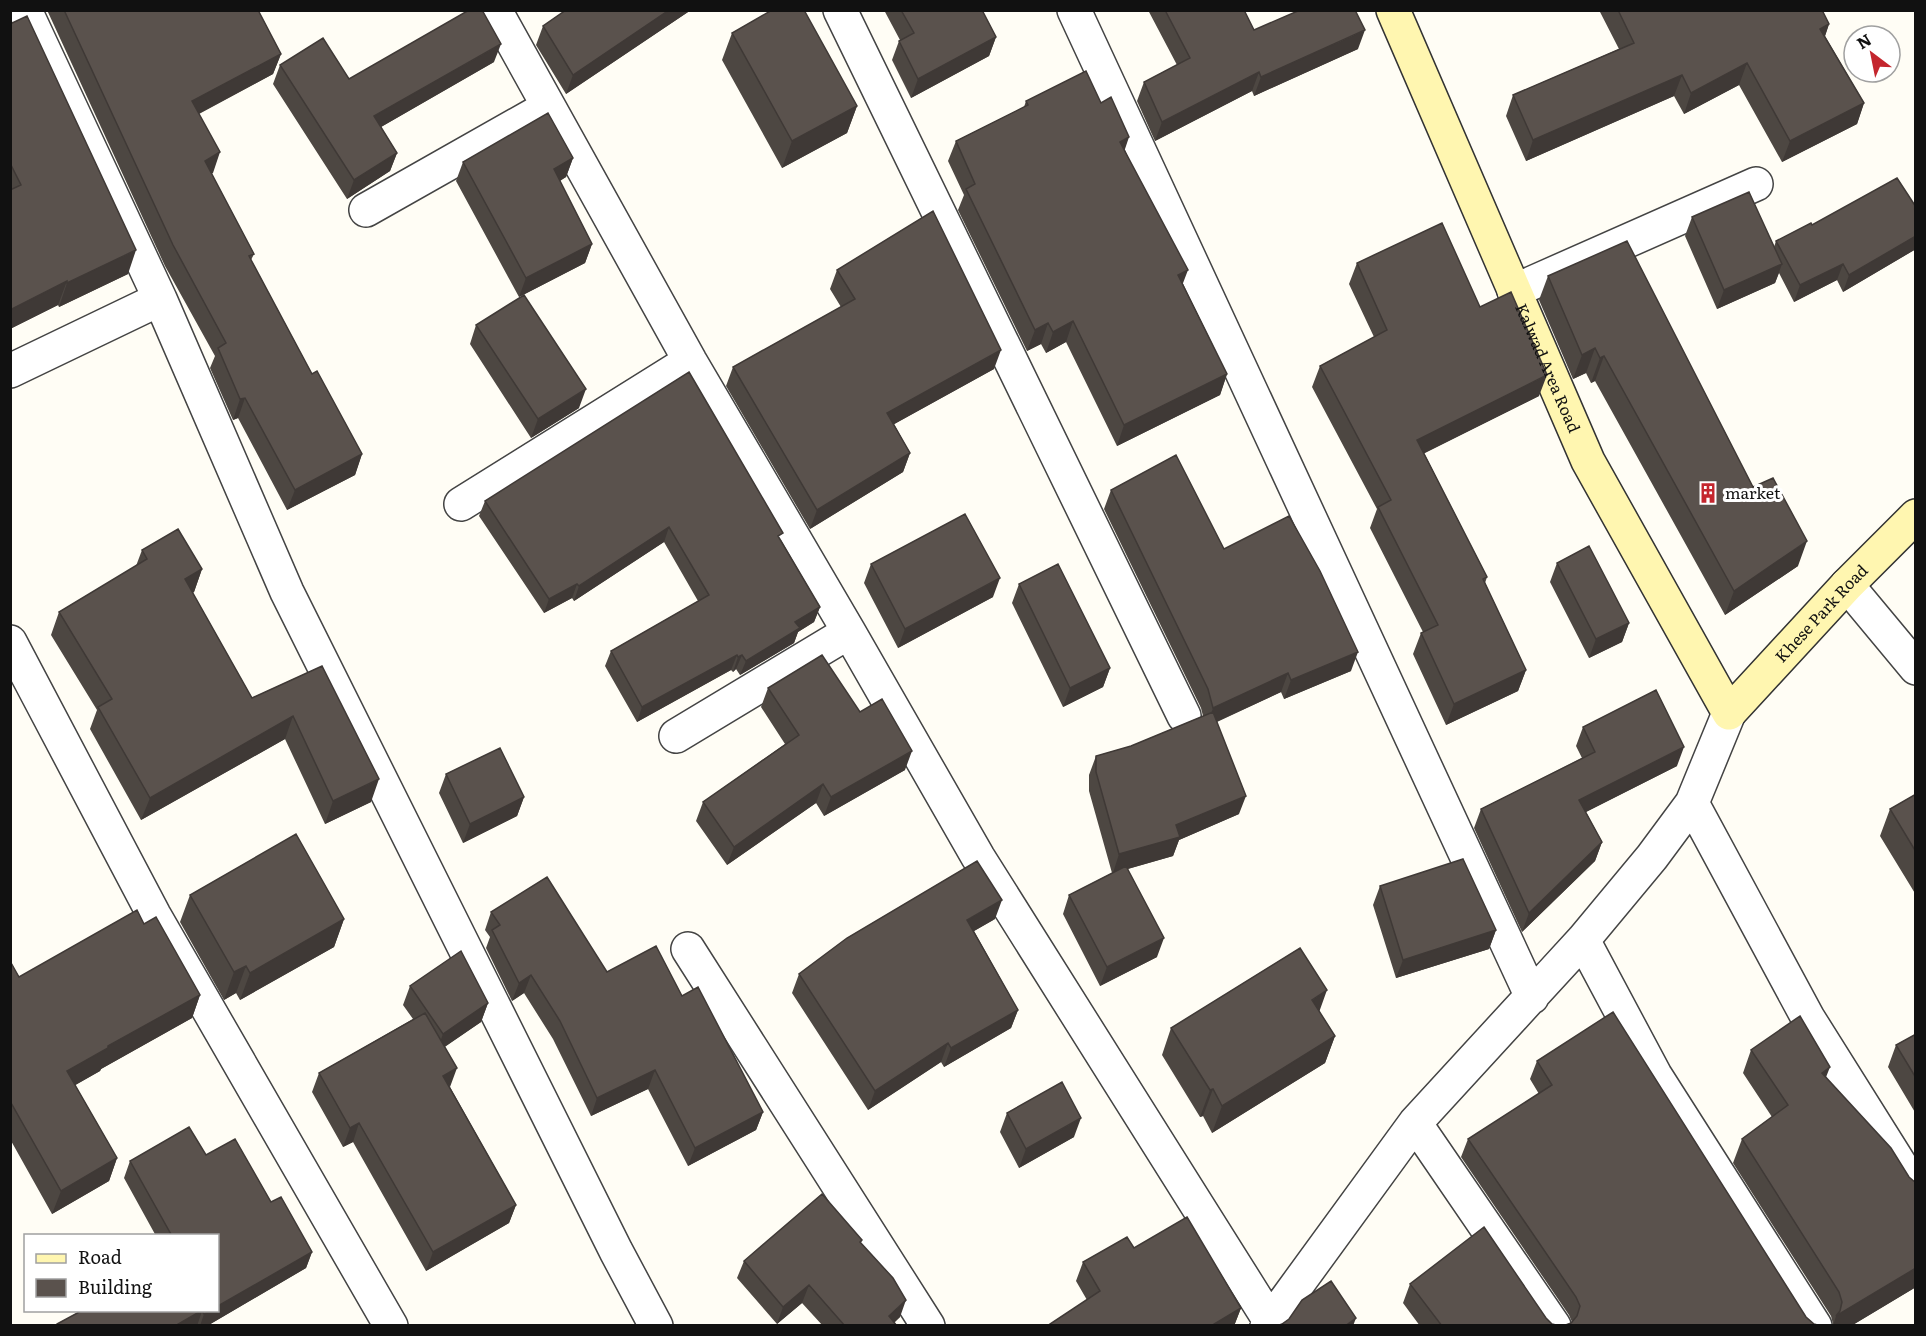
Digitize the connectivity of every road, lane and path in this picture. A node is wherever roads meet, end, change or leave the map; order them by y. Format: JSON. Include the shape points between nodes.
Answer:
{"nodes":[{"id":1,"x":25,"y":10,"type":"edge"},
{"id":2,"x":495,"y":10,"type":"edge"},
{"id":3,"x":840,"y":10,"type":"edge"},
{"id":4,"x":1074,"y":10,"type":"edge"},
{"id":5,"x":1400,"y":13,"type":"edge"},
{"id":6,"x":549,"y":107,"type":"junction"},
{"id":7,"x":1756,"y":184,"type":"dead end"},
{"id":8,"x":366,"y":210,"type":"dead end"},
{"id":9,"x":1514,"y":291,"type":"junction"},
{"id":10,"x":160,"y":299,"type":"junction"},
{"id":11,"x":690,"y":361,"type":"junction"},
{"id":12,"x":10,"y":371,"type":"edge"},
{"id":13,"x":460,"y":504,"type":"dead end"},
{"id":14,"x":1916,"y":516,"type":"edge"},
{"id":15,"x":1847,"y":585,"type":"junction"},
{"id":16,"x":849,"y":632,"type":"junction"},
{"id":17,"x":10,"y":642,"type":"edge"},
{"id":18,"x":1916,"y":669,"type":"edge"},
{"id":19,"x":1729,"y":713,"type":"junction"},
{"id":20,"x":1184,"y":716,"type":"dead end"},
{"id":21,"x":676,"y":736,"type":"dead end"},
{"id":22,"x":1692,"y":802,"type":"junction"},
{"id":23,"x":1583,"y":940,"type":"junction"},
{"id":24,"x":688,"y":949,"type":"dead end"},
{"id":25,"x":1532,"y":998,"type":"junction"},
{"id":26,"x":1415,"y":1123,"type":"junction"},
{"id":27,"x":1916,"y":1190,"type":"edge"},
{"id":28,"x":1269,"y":1323,"type":"edge"},
{"id":29,"x":391,"y":1326,"type":"edge"},
{"id":30,"x":656,"y":1326,"type":"edge"},
{"id":31,"x":928,"y":1326,"type":"edge"},
{"id":32,"x":1554,"y":1326,"type":"edge"},
{"id":33,"x":1815,"y":1326,"type":"edge"}],
"edges":[{"from":1,"to":10,"type":"street"},
{"from":2,"to":6,"type":"street"},
{"from":3,"to":20,"type":"street"},
{"from":4,"to":25,"type":"street"},
{"from":5,"to":9,"type":"street","name":"Kalwad Area Road"},
{"from":6,"to":8,"type":"street"},
{"from":6,"to":11,"type":"street"},
{"from":7,"to":9,"type":"street"},
{"from":9,"to":19,"type":"street","name":"Kalwad Area Road","via":[[1588,461]]},
{"from":10,"to":12,"type":"street"},
{"from":10,"to":30,"type":"street","via":[[286,592]]},
{"from":11,"to":13,"type":"street"},
{"from":11,"to":16,"type":"street"},
{"from":14,"to":15,"type":"street","name":"Khese Park Road"},
{"from":15,"to":18,"type":"street"},
{"from":15,"to":19,"type":"street","name":"Khese Park Road"},
{"from":16,"to":21,"type":"street"},
{"from":16,"to":28,"type":"street","via":[[978,857]]},
{"from":17,"to":29,"type":"street","via":[[154,915]]},
{"from":19,"to":22,"type":"street"},
{"from":22,"to":23,"type":"street"},
{"from":22,"to":27,"type":"street","via":[[1808,1018]]},
{"from":23,"to":25,"type":"street"},
{"from":23,"to":33,"type":"street","via":[[1655,1075]]},
{"from":24,"to":31,"type":"street"},
{"from":25,"to":26,"type":"street"},
{"from":26,"to":28,"type":"street"},
{"from":26,"to":32,"type":"street"}]}
